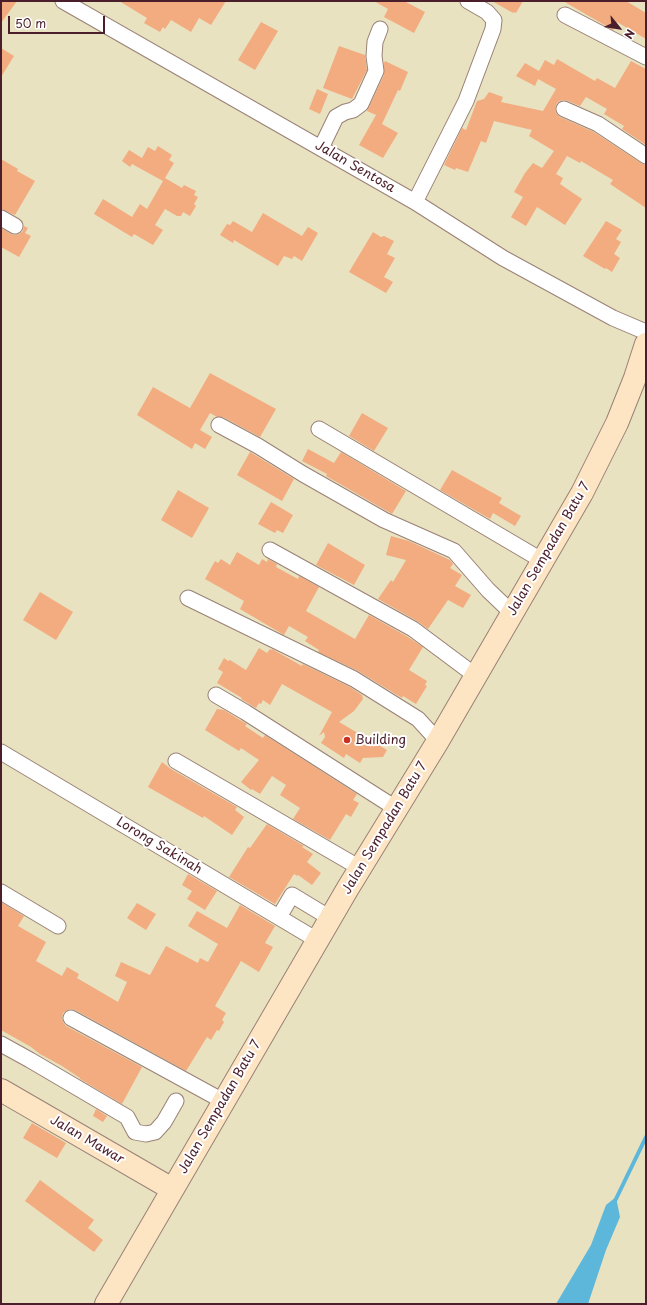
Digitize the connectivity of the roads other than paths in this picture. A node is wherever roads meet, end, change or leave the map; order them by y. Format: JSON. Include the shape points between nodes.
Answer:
{"nodes":[{"id":1,"x":63,"y":1,"type":"edge"},
{"id":2,"x":468,"y":1,"type":"edge"},
{"id":3,"x":79,"y":5,"type":"edge"},
{"id":4,"x":565,"y":15,"type":"dead end"},
{"id":5,"x":380,"y":29,"type":"dead end"},
{"id":6,"x":646,"y":57,"type":"edge"},
{"id":7,"x":564,"y":109,"type":"dead end"},
{"id":8,"x":321,"y":148,"type":"junction"},
{"id":9,"x":646,"y":156,"type":"edge"},
{"id":10,"x":415,"y":202,"type":"junction"},
{"id":11,"x":1,"y":218,"type":"edge"},
{"id":12,"x":15,"y":226,"type":"dead end"},
{"id":13,"x":646,"y":332,"type":"edge"},
{"id":14,"x":646,"y":344,"type":"edge"},
{"id":15,"x":220,"y":425,"type":"dead end"},
{"id":16,"x":319,"y":429,"type":"dead end"},
{"id":17,"x":270,"y":550,"type":"dead end"},
{"id":18,"x":543,"y":561,"type":"junction"},
{"id":19,"x":188,"y":598,"type":"dead end"},
{"id":20,"x":512,"y":613,"type":"junction"},
{"id":21,"x":476,"y":676,"type":"junction"},
{"id":22,"x":216,"y":695,"type":"dead end"},
{"id":23,"x":438,"y":741,"type":"junction"},
{"id":24,"x":1,"y":752,"type":"edge"},
{"id":25,"x":176,"y":760,"type":"dead end"},
{"id":26,"x":397,"y":809,"type":"junction"},
{"id":27,"x":360,"y":868,"type":"junction"},
{"id":28,"x":1,"y":892,"type":"edge"},
{"id":29,"x":279,"y":917,"type":"junction"},
{"id":30,"x":330,"y":918,"type":"junction"},
{"id":31,"x":58,"y":926,"type":"dead end"},
{"id":32,"x":317,"y":940,"type":"junction"},
{"id":33,"x":71,"y":1018,"type":"dead end"},
{"id":34,"x":1,"y":1044,"type":"edge"},
{"id":35,"x":1,"y":1090,"type":"edge"},
{"id":36,"x":176,"y":1101,"type":"dead end"},
{"id":37,"x":223,"y":1101,"type":"junction"},
{"id":38,"x":172,"y":1189,"type":"junction"},
{"id":39,"x":106,"y":1304,"type":"edge"}],
"edges":[{"from":1,"to":3,"type":"street","name":"Jalan Sentosa"},
{"from":2,"to":10,"type":"street","via":[[491,16],[494,20],[493,29],[466,101]]},
{"from":3,"to":8,"type":"street","name":"Jalan Sentosa"},
{"from":4,"to":6,"type":"street"},
{"from":5,"to":8,"type":"street","via":[[375,42],[376,71],[361,104],[336,117]]},
{"from":7,"to":9,"type":"street","via":[[598,124]]},
{"from":8,"to":10,"type":"street","name":"Jalan Sentosa"},
{"from":10,"to":13,"type":"street","name":"Jalan Sentosa","via":[[503,258],[613,318]]},
{"from":11,"to":12,"type":"street"},
{"from":14,"to":18,"type":"street","name":"Jalan Sempadan Batu 7","via":[[617,423],[582,493]]},
{"from":15,"to":20,"type":"street","via":[[384,520],[454,552]]},
{"from":16,"to":18,"type":"street"},
{"from":17,"to":21,"type":"street","via":[[413,629]]},
{"from":18,"to":20,"type":"street","name":"Jalan Sempadan Batu 7"},
{"from":19,"to":23,"type":"street","via":[[354,679],[418,719]]},
{"from":20,"to":21,"type":"street","name":"Jalan Sempadan Batu 7"},
{"from":21,"to":23,"type":"street","name":"Jalan Sempadan Batu 7"},
{"from":22,"to":26,"type":"street"},
{"from":23,"to":26,"type":"street","name":"Jalan Sempadan Batu 7"},
{"from":24,"to":29,"type":"street","name":"Lorong Sakinah"},
{"from":25,"to":27,"type":"street"},
{"from":26,"to":27,"type":"street","name":"Jalan Sempadan Batu 7"},
{"from":27,"to":30,"type":"street","name":"Jalan Sempadan Batu 7"},
{"from":28,"to":31,"type":"street"},
{"from":29,"to":30,"type":"street","via":[[292,895]]},
{"from":29,"to":32,"type":"street","name":"Lorong Sakinah"},
{"from":30,"to":32,"type":"street","name":"Jalan Sempadan Batu 7"},
{"from":32,"to":37,"type":"street","name":"Jalan Sempadan Batu 7"},
{"from":33,"to":37,"type":"street"},
{"from":34,"to":36,"type":"street","via":[[127,1117],[135,1132],[155,1132]]},
{"from":35,"to":38,"type":"street","name":"Jalan Mawar"},
{"from":37,"to":38,"type":"street","name":"Jalan Sempadan Batu 7"},
{"from":38,"to":39,"type":"street","name":"Jalan Sempadan Batu 7"}]}
